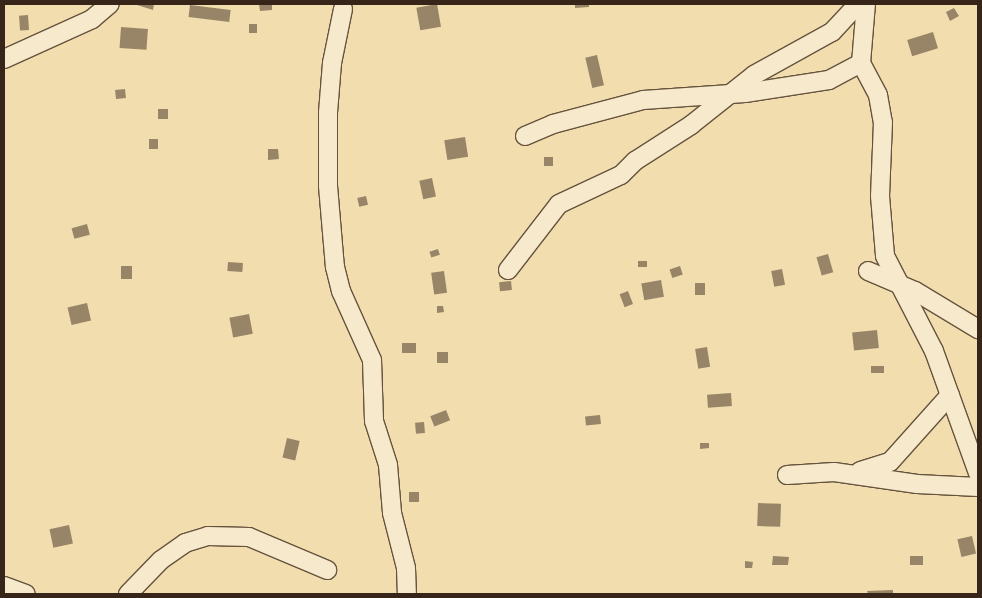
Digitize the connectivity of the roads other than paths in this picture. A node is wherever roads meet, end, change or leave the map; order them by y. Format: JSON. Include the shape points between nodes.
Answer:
{"nodes":[{"id":1,"x":110,"y":4,"type":"edge"},
{"id":2,"x":858,"y":4,"type":"edge"},
{"id":3,"x":866,"y":4,"type":"edge"},
{"id":4,"x":343,"y":9,"type":"dead end"},
{"id":5,"x":4,"y":59,"type":"edge"},
{"id":6,"x":862,"y":64,"type":"junction"},
{"id":7,"x":730,"y":94,"type":"junction"},
{"id":8,"x":525,"y":136,"type":"dead end"},
{"id":9,"x":508,"y":270,"type":"dead end"},
{"id":10,"x":868,"y":271,"type":"dead end"},
{"id":11,"x":901,"y":285,"type":"junction"},
{"id":12,"x":978,"y":329,"type":"edge"},
{"id":13,"x":950,"y":395,"type":"junction"},
{"id":14,"x":847,"y":473,"type":"junction"},
{"id":15,"x":978,"y":473,"type":"edge"},
{"id":16,"x":787,"y":475,"type":"dead end"},
{"id":17,"x":978,"y":487,"type":"edge"},
{"id":18,"x":327,"y":570,"type":"dead end"},
{"id":19,"x":4,"y":586,"type":"edge"},
{"id":20,"x":26,"y":594,"type":"edge"},
{"id":21,"x":128,"y":594,"type":"edge"},
{"id":22,"x":407,"y":594,"type":"edge"}],
"edges":[{"from":1,"to":5,"type":"street","via":[[92,19]]},
{"from":2,"to":7,"type":"street","via":[[832,32],[773,62]]},
{"from":3,"to":6,"type":"street"},
{"from":4,"to":22,"type":"street","via":[[332,64],[328,113],[328,186],[335,267],[341,291],[373,366],[374,421],[388,465],[392,513],[406,568]]},
{"from":6,"to":7,"type":"street","via":[[829,80]]},
{"from":6,"to":11,"type":"street","via":[[880,104],[883,122],[881,236],[885,256]]},
{"from":7,"to":8,"type":"street","via":[[643,100],[553,124]]},
{"from":7,"to":9,"type":"street","via":[[610,182],[559,204]]},
{"from":10,"to":11,"type":"street"},
{"from":11,"to":12,"type":"street"},
{"from":11,"to":13,"type":"street","via":[[934,351]]},
{"from":13,"to":14,"type":"street","via":[[890,462],[871,470]]},
{"from":13,"to":15,"type":"street"},
{"from":14,"to":16,"type":"street"},
{"from":14,"to":17,"type":"street","via":[[917,484]]},
{"from":18,"to":21,"type":"street","via":[[248,537],[208,536],[184,543],[161,560]]},
{"from":19,"to":20,"type":"street"}]}
